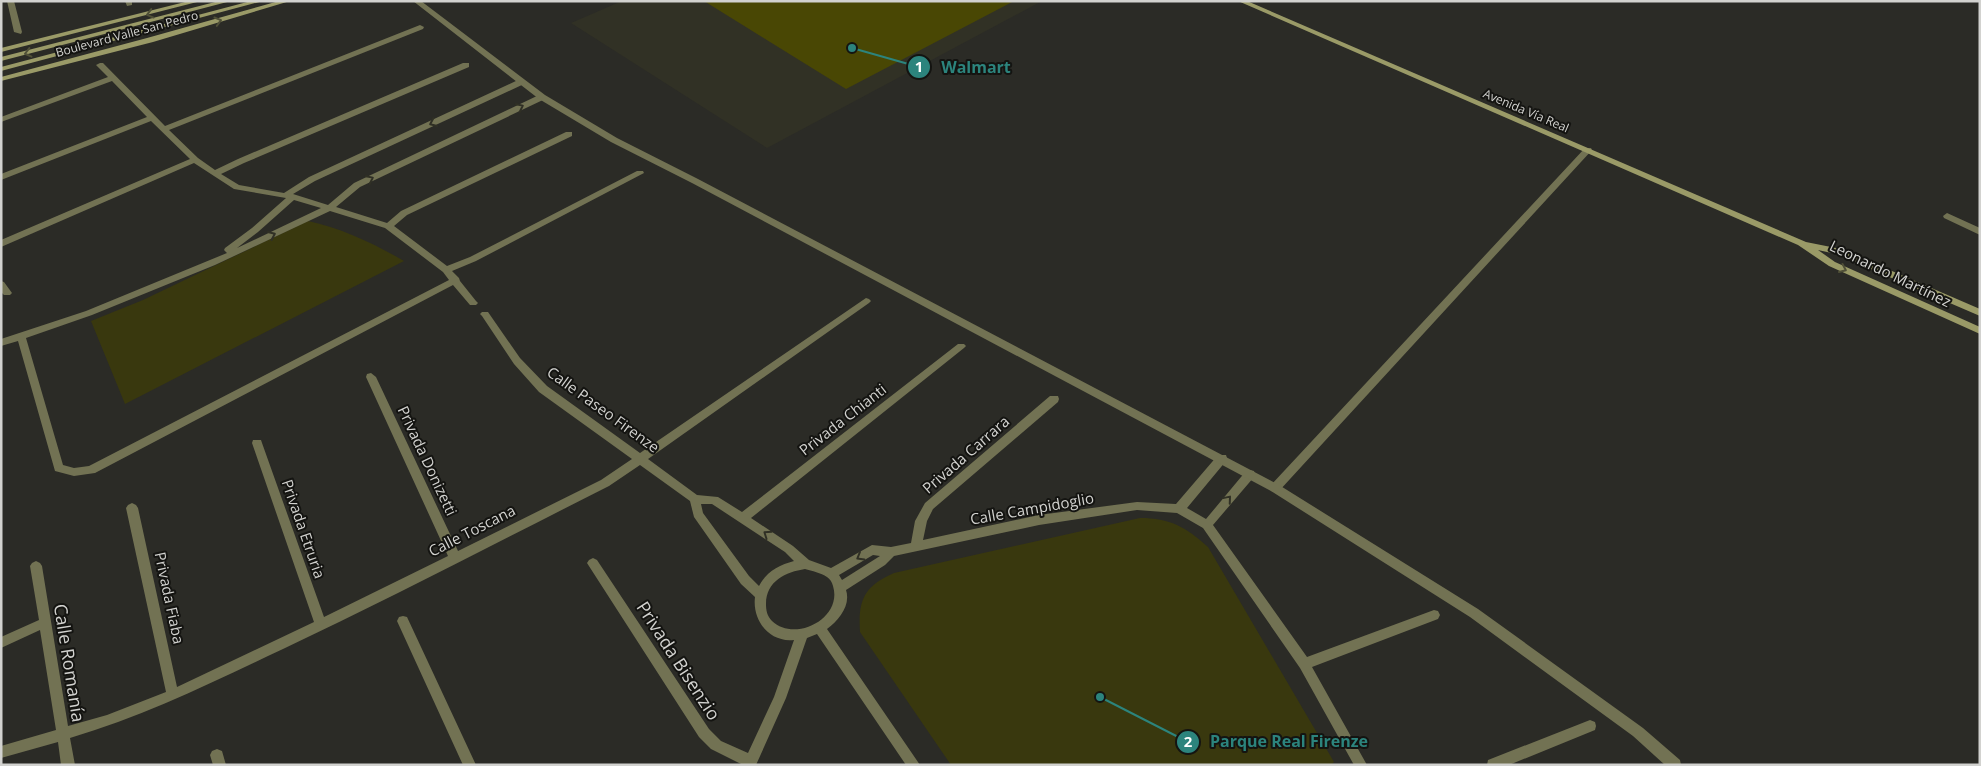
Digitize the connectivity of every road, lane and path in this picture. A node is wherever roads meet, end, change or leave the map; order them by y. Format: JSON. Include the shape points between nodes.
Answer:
{"nodes":[{"id":1,"x":10,"y":1,"type":"edge"},
{"id":2,"x":198,"y":1,"type":"edge"},
{"id":3,"x":228,"y":1,"type":"edge"},
{"id":4,"x":260,"y":1,"type":"edge"},
{"id":5,"x":288,"y":1,"type":"edge"},
{"id":6,"x":416,"y":1,"type":"edge"},
{"id":7,"x":1241,"y":1,"type":"edge"},
{"id":8,"x":420,"y":27,"type":"dead end"},
{"id":9,"x":18,"y":32,"type":"dead end"},
{"id":10,"x":1,"y":50,"type":"edge"},
{"id":11,"x":1,"y":59,"type":"edge"},
{"id":12,"x":100,"y":65,"type":"dead end"},
{"id":13,"x":466,"y":65,"type":"dead end"},
{"id":14,"x":1,"y":69,"type":"edge"},
{"id":15,"x":1,"y":78,"type":"edge"},
{"id":16,"x":114,"y":78,"type":"junction"},
{"id":17,"x":521,"y":82,"type":"junction"},
{"id":18,"x":542,"y":97,"type":"junction"},
{"id":19,"x":153,"y":117,"type":"junction"},
{"id":20,"x":1,"y":120,"type":"edge"},
{"id":21,"x":164,"y":129,"type":"junction"},
{"id":22,"x":569,"y":134,"type":"dead end"},
{"id":23,"x":1588,"y":150,"type":"junction"},
{"id":24,"x":195,"y":160,"type":"junction"},
{"id":25,"x":640,"y":173,"type":"dead end"},
{"id":26,"x":215,"y":174,"type":"junction"},
{"id":27,"x":1,"y":178,"type":"edge"},
{"id":28,"x":289,"y":196,"type":"junction"},
{"id":29,"x":331,"y":207,"type":"junction"},
{"id":30,"x":1947,"y":216,"type":"dead end"},
{"id":31,"x":388,"y":226,"type":"junction"},
{"id":32,"x":1980,"y":232,"type":"edge"},
{"id":33,"x":1801,"y":243,"type":"junction"},
{"id":34,"x":1,"y":244,"type":"edge"},
{"id":35,"x":212,"y":263,"type":"junction"},
{"id":36,"x":446,"y":270,"type":"junction"},
{"id":37,"x":456,"y":280,"type":"junction"},
{"id":38,"x":1,"y":284,"type":"edge"},
{"id":39,"x":7,"y":292,"type":"dead end"},
{"id":40,"x":866,"y":301,"type":"dead end"},
{"id":41,"x":473,"y":303,"type":"dead end"},
{"id":42,"x":1980,"y":313,"type":"edge"},
{"id":43,"x":485,"y":314,"type":"dead end"},
{"id":44,"x":1980,"y":331,"type":"edge"},
{"id":45,"x":21,"y":336,"type":"junction"},
{"id":46,"x":1,"y":343,"type":"edge"},
{"id":47,"x":961,"y":346,"type":"dead end"},
{"id":48,"x":371,"y":378,"type":"dead end"},
{"id":49,"x":1054,"y":399,"type":"dead end"},
{"id":50,"x":258,"y":442,"type":"dead end"},
{"id":51,"x":640,"y":458,"type":"junction"},
{"id":52,"x":1222,"y":458,"type":"junction"},
{"id":53,"x":1250,"y":474,"type":"junction"},
{"id":54,"x":1275,"y":488,"type":"junction"},
{"id":55,"x":695,"y":499,"type":"junction"},
{"id":56,"x":132,"y":508,"type":"dead end"},
{"id":57,"x":1179,"y":509,"type":"junction"},
{"id":58,"x":743,"y":518,"type":"junction"},
{"id":59,"x":1207,"y":524,"type":"junction"},
{"id":60,"x":916,"y":546,"type":"junction"},
{"id":61,"x":891,"y":552,"type":"junction"},
{"id":62,"x":455,"y":558,"type":"junction"},
{"id":63,"x":593,"y":563,"type":"dead end"},
{"id":64,"x":805,"y":564,"type":"junction"},
{"id":65,"x":36,"y":566,"type":"dead end"},
{"id":66,"x":832,"y":573,"type":"junction"},
{"id":67,"x":840,"y":587,"type":"junction"},
{"id":68,"x":760,"y":595,"type":"junction"},
{"id":69,"x":1434,"y":615,"type":"dead end"},
{"id":70,"x":403,"y":621,"type":"dead end"},
{"id":71,"x":46,"y":622,"type":"junction"},
{"id":72,"x":321,"y":625,"type":"junction"},
{"id":73,"x":820,"y":629,"type":"junction"},
{"id":74,"x":802,"y":635,"type":"junction"},
{"id":75,"x":1,"y":643,"type":"edge"},
{"id":76,"x":1304,"y":664,"type":"junction"},
{"id":77,"x":174,"y":695,"type":"junction"},
{"id":78,"x":1590,"y":726,"type":"dead end"},
{"id":79,"x":62,"y":734,"type":"junction"},
{"id":80,"x":1,"y":752,"type":"edge"},
{"id":81,"x":749,"y":763,"type":"edge"},
{"id":82,"x":68,"y":765,"type":"edge"},
{"id":83,"x":470,"y":765,"type":"edge"},
{"id":84,"x":914,"y":765,"type":"edge"},
{"id":85,"x":1361,"y":765,"type":"edge"},
{"id":86,"x":1493,"y":765,"type":"edge"},
{"id":87,"x":1675,"y":765,"type":"edge"}],
"edges":[{"from":1,"to":9,"type":"street"},
{"from":2,"to":10,"type":"main road","name":"Boulevard Valle San Pedro","one_way":true},
{"from":3,"to":11,"type":"main road","name":"Boulevard Valle San Pedro","one_way":true},
{"from":4,"to":14,"type":"main road","name":"Boulevard Valle San Pedro"},
{"from":15,"to":5,"type":"main road","name":"Boulevard Valle San Pedro","one_way":true},
{"from":6,"to":17,"type":"street"},
{"from":7,"to":23,"type":"main road","name":"Avenida Vía Real"},
{"from":8,"to":21,"type":"street"},
{"from":12,"to":16,"type":"street"},
{"from":13,"to":26,"type":"street"},
{"from":16,"to":19,"type":"street"},
{"from":16,"to":20,"type":"street"},
{"from":17,"to":18,"type":"street"},
{"from":17,"to":28,"type":"street","one_way":true,"via":[[312,179]]},
{"from":29,"to":18,"type":"street","one_way":true,"via":[[358,185]]},
{"from":18,"to":52,"type":"street","via":[[614,140]]},
{"from":19,"to":21,"type":"street"},
{"from":19,"to":27,"type":"street"},
{"from":21,"to":24,"type":"street"},
{"from":22,"to":31,"type":"street","via":[[404,214]]},
{"from":23,"to":33,"type":"main road","name":"Avenida Vía Real"},
{"from":23,"to":54,"type":"street"},
{"from":24,"to":26,"type":"street"},
{"from":24,"to":34,"type":"street"},
{"from":25,"to":36,"type":"street"},
{"from":26,"to":28,"type":"street","via":[[237,187]]},
{"from":28,"to":29,"type":"street"},
{"from":28,"to":35,"type":"street","via":[[255,230]]},
{"from":29,"to":31,"type":"street"},
{"from":35,"to":29,"type":"street","one_way":true},
{"from":30,"to":32,"type":"street"},
{"from":31,"to":36,"type":"street"},
{"from":33,"to":42,"type":"main road","name":"Leonardo Martínez","via":[[1838,251]]},
{"from":33,"to":44,"type":"main road","name":"Leonardo Martínez","one_way":true,"via":[[1832,264]]},
{"from":35,"to":45,"type":"street","via":[[89,313]]},
{"from":36,"to":37,"type":"street"},
{"from":37,"to":41,"type":"street"},
{"from":37,"to":45,"type":"street","via":[[91,470],[74,472],[59,468]]},
{"from":38,"to":39,"type":"street"},
{"from":40,"to":51,"type":"street","name":"Calle Toscana"},
{"from":43,"to":51,"type":"street","name":"Calle Paseo Firenze","via":[[517,362],[543,389]]},
{"from":45,"to":46,"type":"street"},
{"from":47,"to":58,"type":"street","name":"Privada Chianti"},
{"from":48,"to":62,"type":"street","name":"Privada Donizetti"},
{"from":49,"to":60,"type":"street","name":"Privada Carrara","via":[[928,506]]},
{"from":50,"to":72,"type":"street","name":"Privada Etruria"},
{"from":51,"to":55,"type":"street","name":"Calle Paseo Firenze"},
{"from":51,"to":62,"type":"street","name":"Calle Toscana","via":[[605,483]]},
{"from":52,"to":53,"type":"street"},
{"from":52,"to":57,"type":"street"},
{"from":53,"to":54,"type":"street"},
{"from":59,"to":53,"type":"street","one_way":true},
{"from":54,"to":87,"type":"street","via":[[1474,613],[1638,732]]},
{"from":55,"to":58,"type":"street","name":"Calle Paseo Firenze","via":[[714,500]]},
{"from":55,"to":68,"type":"street","via":[[698,514],[744,580]]},
{"from":56,"to":77,"type":"street","name":"Privada Fiaba"},
{"from":57,"to":59,"type":"street","name":"Calle Campidoglio"},
{"from":57,"to":60,"type":"street","name":"Calle Campidoglio","via":[[1137,506],[1039,520]]},
{"from":64,"to":58,"type":"street","name":"Calle Paseo Firenze","one_way":true,"via":[[789,549]]},
{"from":59,"to":76,"type":"street","name":"Calle Campidoglio"},
{"from":60,"to":61,"type":"street","name":"Calle Campidoglio"},
{"from":61,"to":66,"type":"street","name":"Calle Campidoglio","one_way":true,"via":[[872,550]]},
{"from":61,"to":67,"type":"street","name":"Calle Campidoglio","via":[[881,562]]},
{"from":62,"to":72,"type":"street","name":"Calle Toscana"},
{"from":63,"to":81,"type":"street","name":"Privada Bisenzio","via":[[704,733],[716,745]]},
{"from":64,"to":66,"type":"street"},
{"from":64,"to":68,"type":"street","via":[[785,568],[769,579]]},
{"from":65,"to":71,"type":"street","name":"Calle Romanía"},
{"from":66,"to":67,"type":"street"},
{"from":67,"to":73,"type":"street","via":[[841,601],[834,617]]},
{"from":68,"to":74,"type":"street","via":[[759,611],[767,626],[782,634]]},
{"from":69,"to":76,"type":"street"},
{"from":70,"to":83,"type":"street"},
{"from":71,"to":75,"type":"street"},
{"from":71,"to":79,"type":"street","name":"Calle Romanía"},
{"from":72,"to":77,"type":"street","name":"Calle Toscana"},
{"from":73,"to":74,"type":"street"},
{"from":73,"to":84,"type":"street"},
{"from":74,"to":81,"type":"street","via":[[780,698]]},
{"from":76,"to":85,"type":"street","name":"Calle Campidoglio"},
{"from":77,"to":79,"type":"street","name":"Calle Toscana","via":[[107,721]]},
{"from":78,"to":86,"type":"street"},
{"from":79,"to":80,"type":"street","name":"Calle Toscana"},
{"from":79,"to":82,"type":"street","name":"Calle Romanía"}]}
